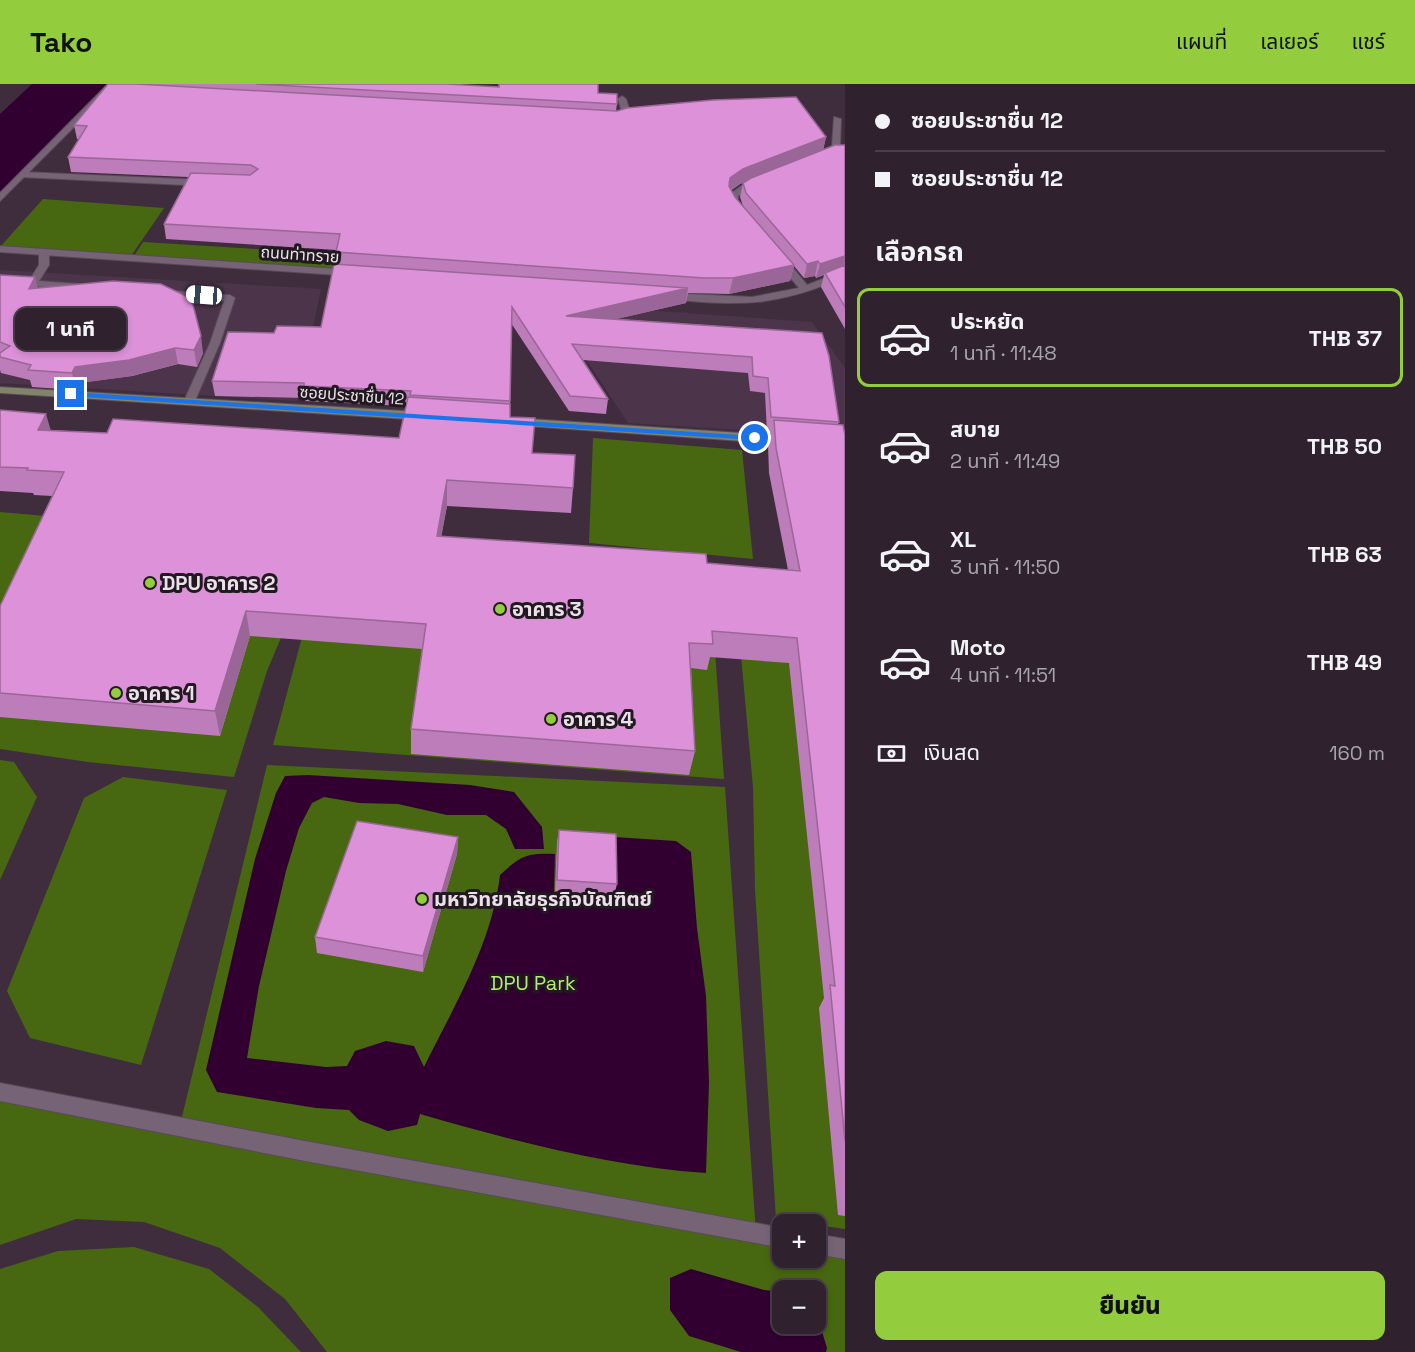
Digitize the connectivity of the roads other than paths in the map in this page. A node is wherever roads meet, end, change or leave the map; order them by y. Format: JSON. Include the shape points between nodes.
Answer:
{"nodes":[{"id":1,"x":113,"y":89,"type":"edge"},
{"id":2,"x":622,"y":99,"type":"dead end"},
{"id":3,"x":837,"y":119,"type":"dead end"},
{"id":4,"x":608,"y":120,"type":"edge"},
{"id":5,"x":812,"y":163,"type":"edge"},
{"id":6,"x":23,"y":175,"type":"junction"},
{"id":7,"x":773,"y":177,"type":"edge"},
{"id":8,"x":217,"y":184,"type":"edge"},
{"id":9,"x":0,"y":198,"type":"edge"},
{"id":10,"x":745,"y":218,"type":"edge"},
{"id":11,"x":0,"y":249,"type":"edge"},
{"id":12,"x":44,"y":253,"type":"junction"},
{"id":13,"x":775,"y":254,"type":"edge"},
{"id":14,"x":845,"y":273,"type":"edge"},
{"id":15,"x":368,"y":274,"type":"edge"},
{"id":16,"x":89,"y":288,"type":"edge"},
{"id":17,"x":805,"y":289,"type":"junction"},
{"id":18,"x":146,"y":292,"type":"edge"},
{"id":19,"x":654,"y":295,"type":"edge"},
{"id":20,"x":0,"y":390,"type":"edge"},
{"id":21,"x":190,"y":401,"type":"junction"},
{"id":22,"x":432,"y":417,"type":"edge"},
{"id":23,"x":504,"y":421,"type":"edge"},
{"id":24,"x":800,"y":441,"type":"edge"},
{"id":25,"x":0,"y":1092,"type":"edge"},
{"id":26,"x":772,"y":1236,"type":"edge"},
{"id":27,"x":826,"y":1246,"type":"edge"},
{"id":28,"x":845,"y":1249,"type":"edge"}],
"edges":[{"from":1,"to":6,"type":"street"},
{"from":2,"to":4,"type":"street","via":[[628,118]]},
{"from":3,"to":5,"type":"street","via":[[836,147]]},
{"from":6,"to":8,"type":"street"},
{"from":6,"to":9,"type":"street"},
{"from":7,"to":10,"type":"street","via":[[734,195],[733,201]]},
{"from":11,"to":12,"type":"street","name":"ถนนท่าทราย"},
{"from":12,"to":15,"type":"street","name":"ถนนท่าทราย"},
{"from":12,"to":16,"type":"street","via":[[44,265],[27,284]]},
{"from":13,"to":17,"type":"street"},
{"from":14,"to":17,"type":"street"},
{"from":17,"to":19,"type":"street","via":[[757,300]]},
{"from":18,"to":21,"type":"street","via":[[230,298]]},
{"from":20,"to":21,"type":"main road","name":"ซอยประชาชื่น 12"},
{"from":21,"to":22,"type":"main road","name":"ซอยประชาชื่น 12"},
{"from":23,"to":24,"type":"main road"},
{"from":25,"to":26,"type":"street"},
{"from":27,"to":28,"type":"street"}]}
